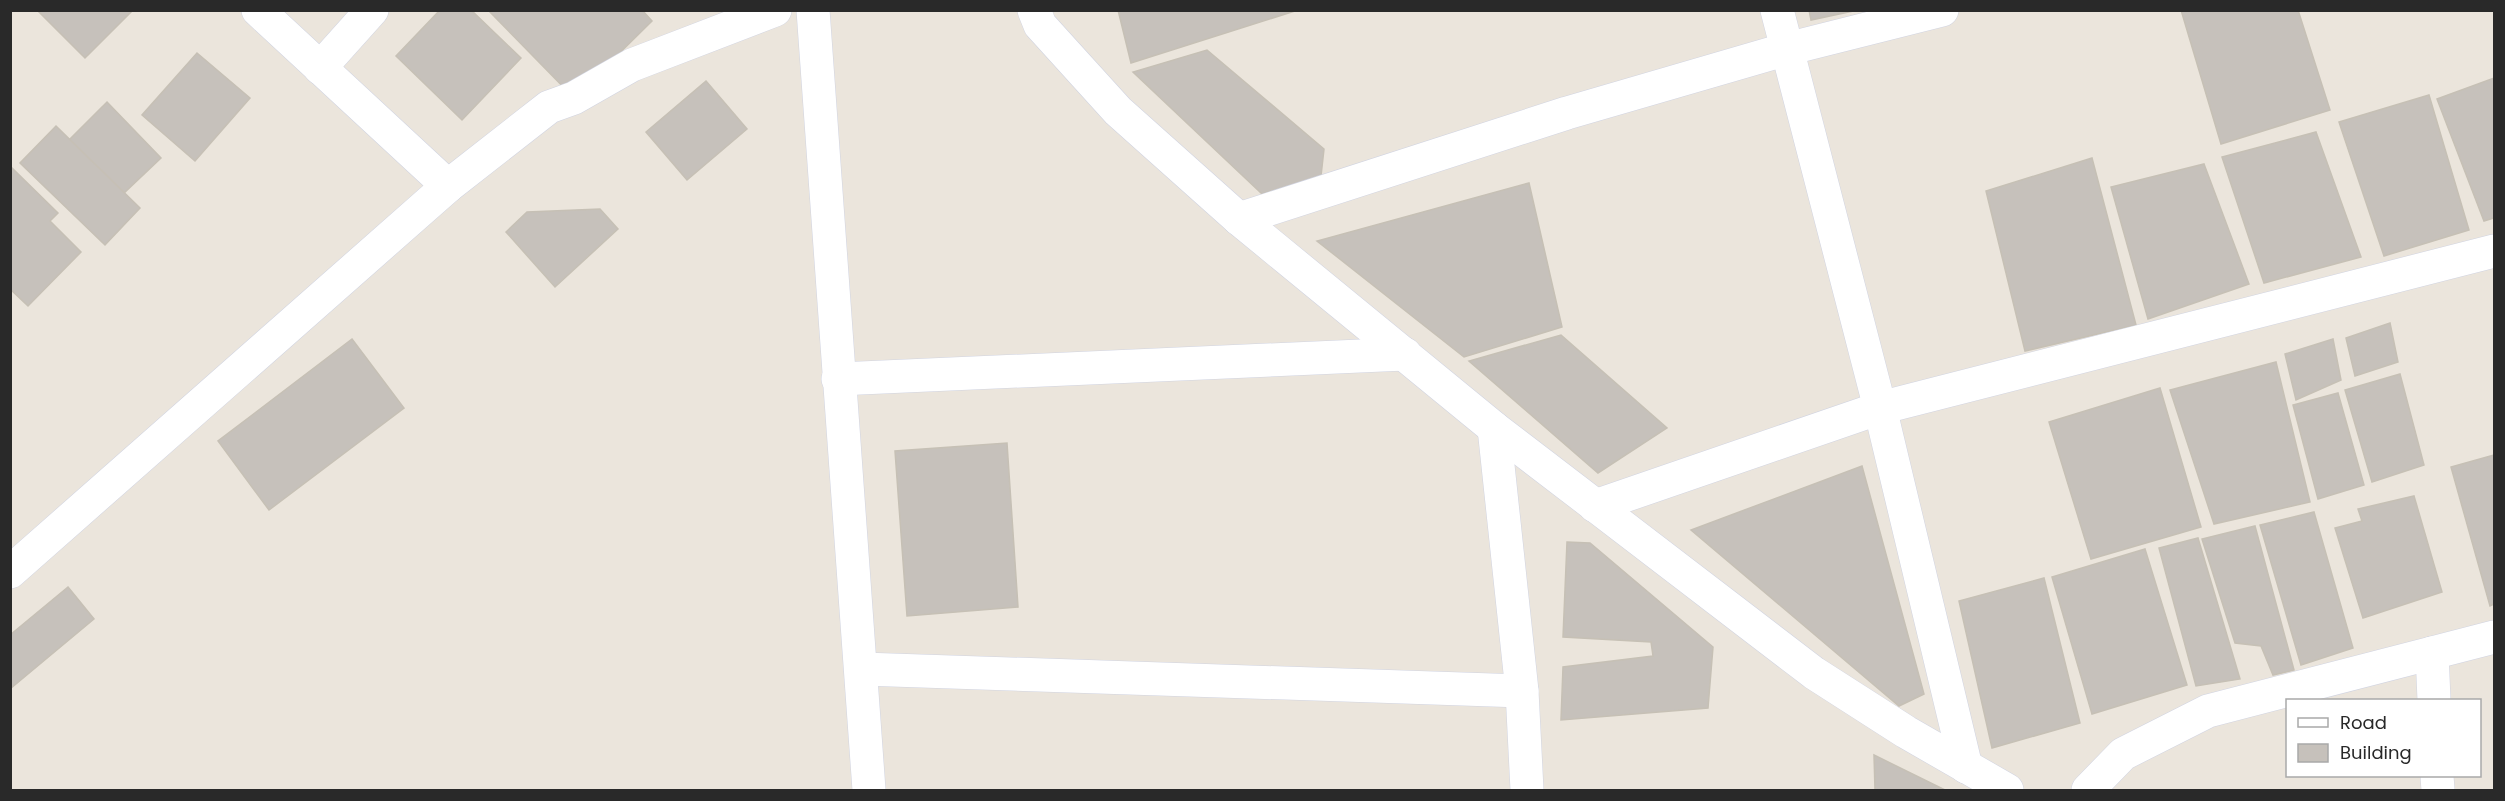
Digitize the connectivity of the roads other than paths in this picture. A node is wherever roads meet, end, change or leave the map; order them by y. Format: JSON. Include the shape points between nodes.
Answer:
{"nodes":[{"id":1,"x":258,"y":10,"type":"edge"},
{"id":2,"x":372,"y":10,"type":"edge"},
{"id":3,"x":775,"y":10,"type":"edge"},
{"id":4,"x":813,"y":10,"type":"edge"},
{"id":5,"x":1034,"y":10,"type":"edge"},
{"id":6,"x":1777,"y":10,"type":"edge"},
{"id":7,"x":1942,"y":10,"type":"edge"},
{"id":8,"x":1787,"y":49,"type":"junction"},
{"id":9,"x":320,"y":68,"type":"junction"},
{"id":10,"x":448,"y":186,"type":"junction"},
{"id":11,"x":1239,"y":219,"type":"junction"},
{"id":12,"x":2494,"y":251,"type":"edge"},
{"id":13,"x":1405,"y":354,"type":"junction"},
{"id":14,"x":837,"y":379,"type":"junction"},
{"id":15,"x":1880,"y":408,"type":"junction"},
{"id":16,"x":1494,"y":428,"type":"junction"},
{"id":17,"x":1595,"y":506,"type":"junction"},
{"id":18,"x":10,"y":572,"type":"edge"},
{"id":19,"x":2494,"y":637,"type":"edge"},
{"id":20,"x":2432,"y":653,"type":"junction"},
{"id":21,"x":862,"y":669,"type":"junction"},
{"id":22,"x":1522,"y":691,"type":"junction"},
{"id":23,"x":2434,"y":699,"type":"edge"},
{"id":24,"x":1966,"y":767,"type":"junction"},
{"id":25,"x":869,"y":790,"type":"edge"},
{"id":26,"x":1527,"y":790,"type":"edge"},
{"id":27,"x":2007,"y":790,"type":"edge"},
{"id":28,"x":2088,"y":790,"type":"edge"}],
"edges":[{"from":1,"to":9,"type":"street"},
{"from":2,"to":9,"type":"street"},
{"from":3,"to":10,"type":"street","via":[[632,65],[574,98],[549,107]]},
{"from":4,"to":14,"type":"street"},
{"from":5,"to":11,"type":"street","via":[[1040,25],[1118,111]]},
{"from":6,"to":8,"type":"street"},
{"from":7,"to":8,"type":"street"},
{"from":8,"to":11,"type":"street","via":[[1567,113]]},
{"from":8,"to":15,"type":"street"},
{"from":9,"to":10,"type":"street"},
{"from":10,"to":18,"type":"street"},
{"from":11,"to":13,"type":"street"},
{"from":12,"to":15,"type":"street"},
{"from":13,"to":14,"type":"street"},
{"from":13,"to":16,"type":"street"},
{"from":14,"to":21,"type":"street"},
{"from":15,"to":17,"type":"street"},
{"from":15,"to":24,"type":"street"},
{"from":16,"to":17,"type":"street"},
{"from":16,"to":22,"type":"street"},
{"from":17,"to":24,"type":"street","via":[[1814,673]]},
{"from":19,"to":20,"type":"street"},
{"from":20,"to":23,"type":"street"},
{"from":20,"to":28,"type":"street","via":[[2208,711],[2123,754]]},
{"from":21,"to":22,"type":"street"},
{"from":21,"to":25,"type":"street"},
{"from":22,"to":26,"type":"street"},
{"from":24,"to":27,"type":"street"}]}
